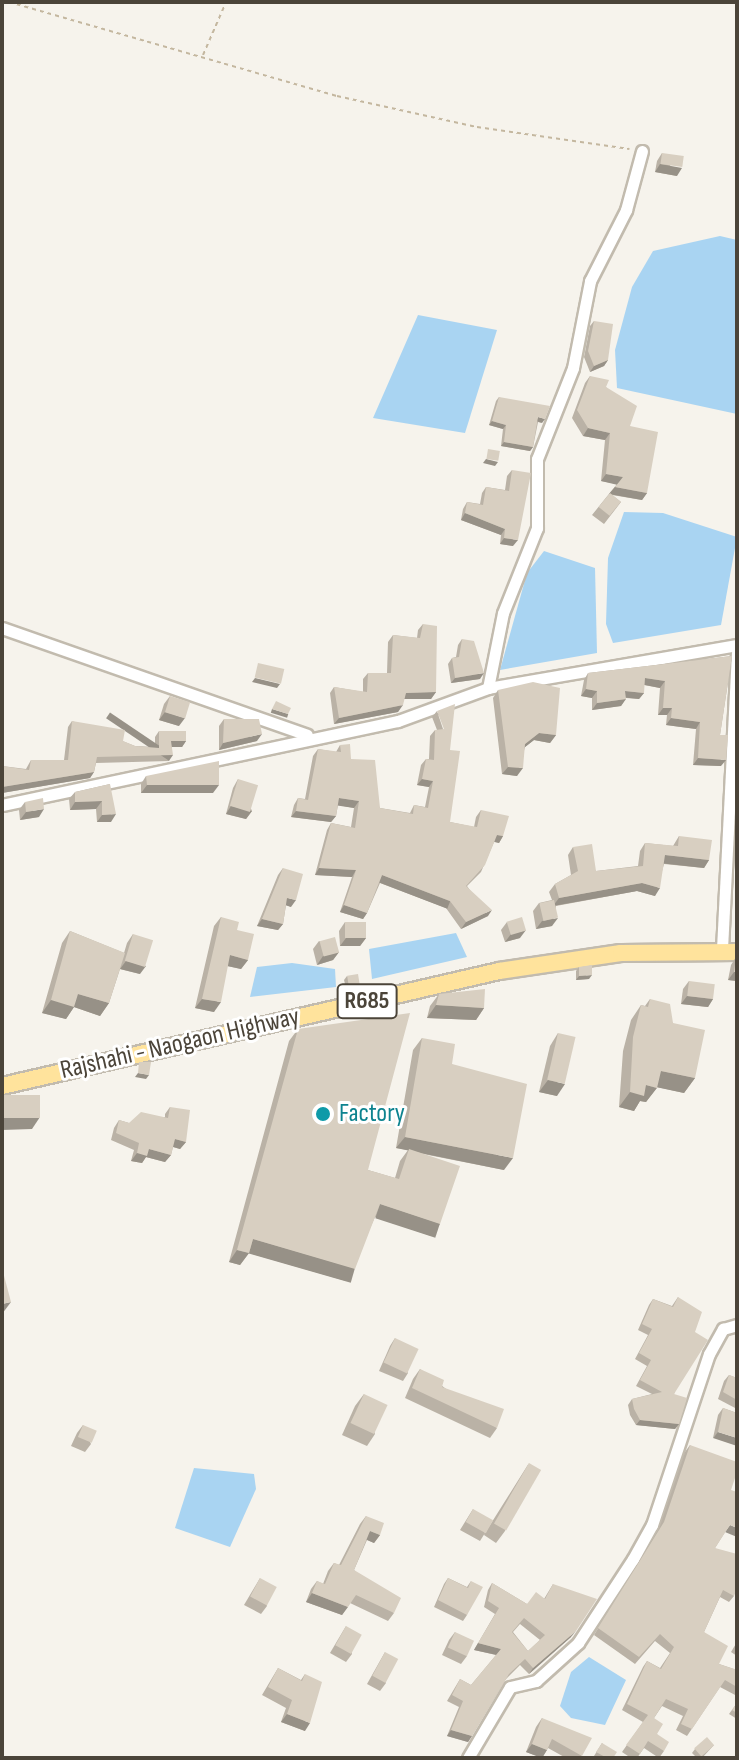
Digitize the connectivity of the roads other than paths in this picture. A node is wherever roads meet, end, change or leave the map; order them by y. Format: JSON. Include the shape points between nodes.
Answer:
{"nodes":[{"id":1,"x":642,"y":151,"type":"road end"},
{"id":2,"x":2,"y":628,"type":"edge"},
{"id":3,"x":737,"y":645,"type":"edge"},
{"id":4,"x":737,"y":652,"type":"edge"},
{"id":5,"x":488,"y":688,"type":"junction"},
{"id":6,"x":307,"y":735,"type":"junction"},
{"id":7,"x":2,"y":805,"type":"edge"},
{"id":8,"x":730,"y":951,"type":"edge"},
{"id":9,"x":2,"y":1086,"type":"edge"},
{"id":10,"x":737,"y":1325,"type":"edge"},
{"id":11,"x":468,"y":1758,"type":"edge"}],
"edges":[{"from":1,"to":5,"type":"street","via":[[626,210],[590,281],[573,368],[537,459],[537,528],[503,613]]},
{"from":2,"to":6,"type":"street"},
{"from":3,"to":5,"type":"street"},
{"from":4,"to":8,"type":"street"},
{"from":5,"to":6,"type":"street","via":[[398,721]]},
{"from":6,"to":7,"type":"street"},
{"from":8,"to":9,"type":"main road","name":"Rajshahi - Naogaon Highway","number":"R685","via":[[621,953],[499,971]]},
{"from":10,"to":11,"type":"street","via":[[723,1329],[709,1354],[652,1525],[633,1559],[578,1643],[536,1681],[510,1687]]}]}
